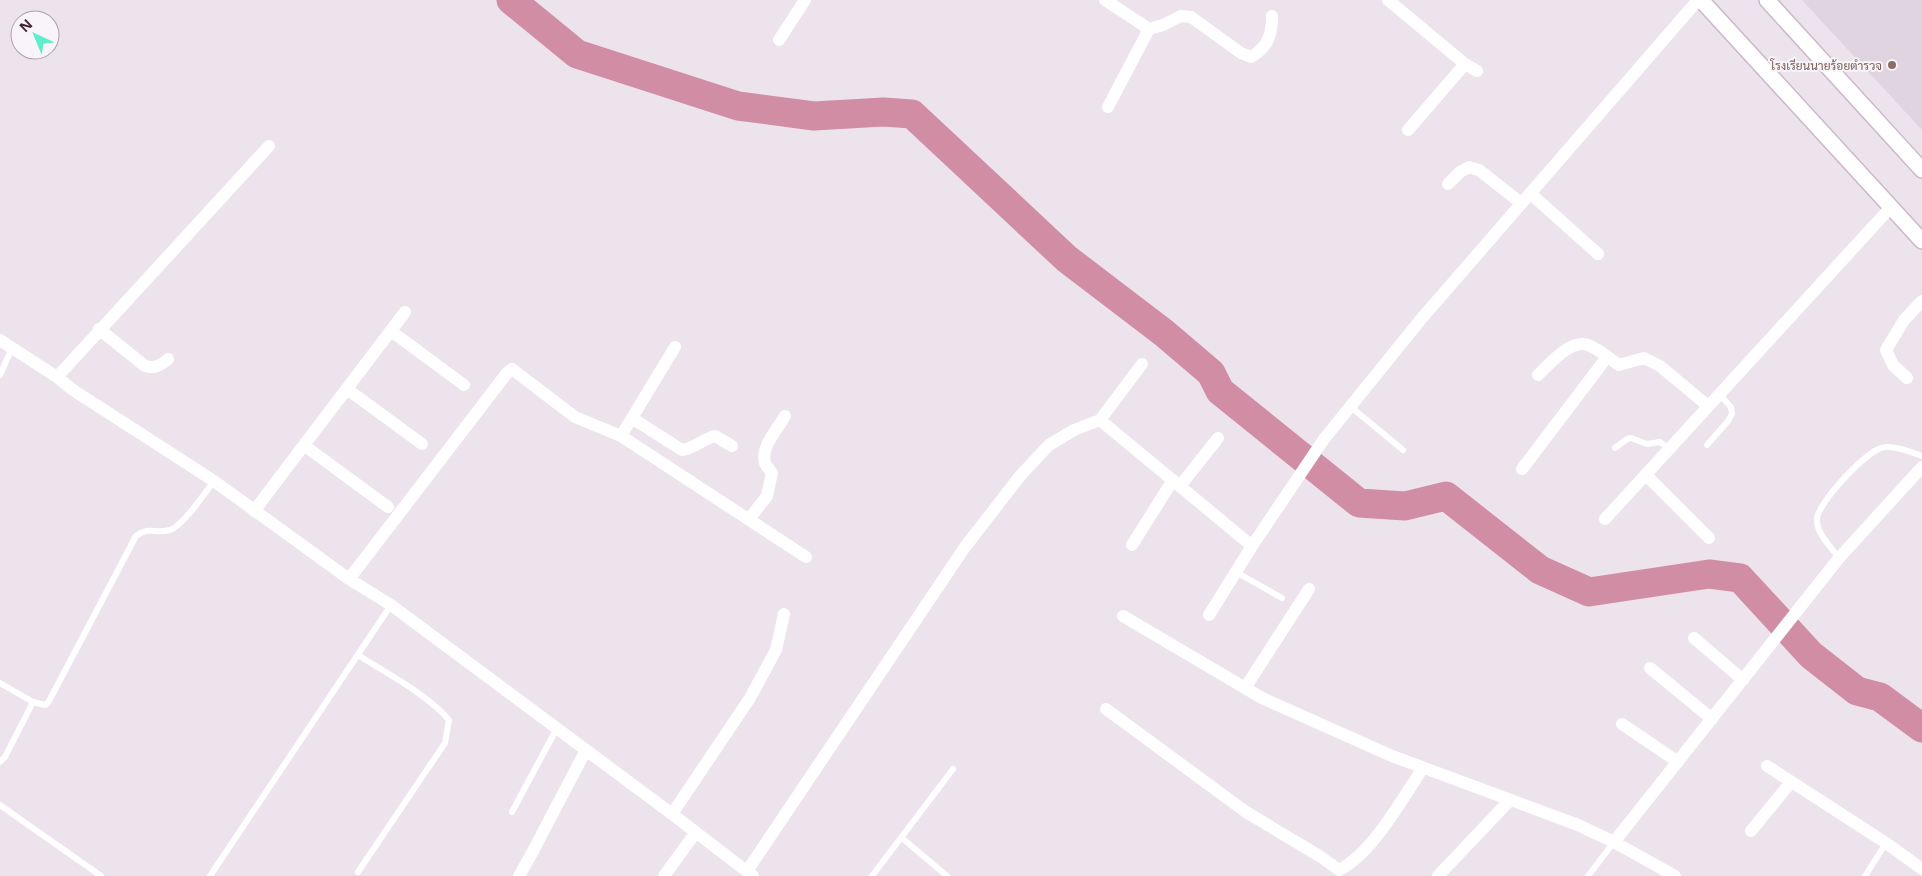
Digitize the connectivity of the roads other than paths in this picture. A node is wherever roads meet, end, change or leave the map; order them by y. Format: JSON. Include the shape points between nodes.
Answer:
{"nodes":[{"id":1,"x":805,"y":0,"type":"edge"},
{"id":2,"x":1105,"y":0,"type":"edge"},
{"id":3,"x":1388,"y":0,"type":"edge"},
{"id":4,"x":1698,"y":0,"type":"edge"},
{"id":5,"x":1701,"y":0,"type":"edge"},
{"id":6,"x":1768,"y":0,"type":"edge"},
{"id":7,"x":1272,"y":16,"type":"dead end"},
{"id":8,"x":1149,"y":29,"type":"junction"},
{"id":9,"x":779,"y":40,"type":"dead end"},
{"id":10,"x":1465,"y":64,"type":"junction"},
{"id":11,"x":1477,"y":71,"type":"dead end"},
{"id":12,"x":1108,"y":107,"type":"dead end"},
{"id":13,"x":1408,"y":130,"type":"dead end"},
{"id":14,"x":269,"y":146,"type":"dead end"},
{"id":15,"x":1922,"y":170,"type":"edge"},
{"id":16,"x":1448,"y":184,"type":"dead end"},
{"id":17,"x":1525,"y":198,"type":"junction"},
{"id":18,"x":1891,"y":207,"type":"junction"},
{"id":19,"x":1922,"y":240,"type":"edge"},
{"id":20,"x":1598,"y":254,"type":"dead end"},
{"id":21,"x":1922,"y":301,"type":"edge"},
{"id":22,"x":405,"y":312,"type":"dead end"},
{"id":23,"x":99,"y":329,"type":"junction"},
{"id":24,"x":390,"y":331,"type":"junction"},
{"id":25,"x":0,"y":340,"type":"edge"},
{"id":26,"x":674,"y":347,"type":"dead end"},
{"id":27,"x":12,"y":348,"type":"junction"},
{"id":28,"x":1607,"y":357,"type":"junction"},
{"id":29,"x":168,"y":359,"type":"dead end"},
{"id":30,"x":1142,"y":364,"type":"dead end"},
{"id":31,"x":0,"y":375,"type":"edge"},
{"id":32,"x":1538,"y":375,"type":"dead end"},
{"id":33,"x":57,"y":377,"type":"junction"},
{"id":34,"x":1907,"y":378,"type":"dead end"},
{"id":35,"x":464,"y":385,"type":"dead end"},
{"id":36,"x":347,"y":389,"type":"junction"},
{"id":37,"x":1719,"y":394,"type":"junction"},
{"id":38,"x":1351,"y":406,"type":"junction"},
{"id":39,"x":1708,"y":406,"type":"junction"},
{"id":40,"x":785,"y":416,"type":"dead end"},
{"id":41,"x":632,"y":418,"type":"junction"},
{"id":42,"x":1100,"y":420,"type":"junction"},
{"id":43,"x":621,"y":436,"type":"junction"},
{"id":44,"x":1218,"y":438,"type":"dead end"},
{"id":45,"x":422,"y":444,"type":"dead end"},
{"id":46,"x":1707,"y":445,"type":"dead end"},
{"id":47,"x":305,"y":446,"type":"junction"},
{"id":48,"x":732,"y":446,"type":"dead end"},
{"id":49,"x":1615,"y":448,"type":"dead end"},
{"id":50,"x":1669,"y":449,"type":"junction"},
{"id":51,"x":1403,"y":450,"type":"dead end"},
{"id":52,"x":1922,"y":456,"type":"edge"},
{"id":53,"x":1922,"y":467,"type":"edge"},
{"id":54,"x":1522,"y":469,"type":"dead end"},
{"id":55,"x":1646,"y":475,"type":"junction"},
{"id":56,"x":214,"y":481,"type":"junction"},
{"id":57,"x":1176,"y":483,"type":"junction"},
{"id":58,"x":388,"y":507,"type":"dead end"},
{"id":59,"x":254,"y":511,"type":"junction"},
{"id":60,"x":749,"y":519,"type":"junction"},
{"id":61,"x":1605,"y":519,"type":"dead end"},
{"id":62,"x":1709,"y":538,"type":"dead end"},
{"id":63,"x":1132,"y":545,"type":"dead end"},
{"id":64,"x":1252,"y":546,"type":"junction"},
{"id":65,"x":806,"y":557,"type":"dead end"},
{"id":66,"x":1839,"y":558,"type":"junction"},
{"id":67,"x":1236,"y":572,"type":"junction"},
{"id":68,"x":349,"y":579,"type":"junction"},
{"id":69,"x":1309,"y":590,"type":"dead end"},
{"id":70,"x":1282,"y":598,"type":"dead end"},
{"id":71,"x":390,"y":606,"type":"junction"},
{"id":72,"x":784,"y":614,"type":"dead end"},
{"id":73,"x":1209,"y":615,"type":"dead end"},
{"id":74,"x":1123,"y":616,"type":"dead end"},
{"id":75,"x":1694,"y":638,"type":"dead end"},
{"id":76,"x":358,"y":655,"type":"junction"},
{"id":77,"x":1650,"y":668,"type":"dead end"},
{"id":78,"x":1743,"y":680,"type":"junction"},
{"id":79,"x":0,"y":684,"type":"edge"},
{"id":80,"x":1245,"y":688,"type":"junction"},
{"id":81,"x":33,"y":702,"type":"junction"},
{"id":82,"x":1106,"y":709,"type":"dead end"},
{"id":83,"x":1712,"y":719,"type":"junction"},
{"id":84,"x":1622,"y":724,"type":"dead end"},
{"id":85,"x":557,"y":728,"type":"junction"},
{"id":86,"x":586,"y":750,"type":"junction"},
{"id":87,"x":0,"y":762,"type":"edge"},
{"id":88,"x":1678,"y":762,"type":"junction"},
{"id":89,"x":1768,"y":766,"type":"dead end"},
{"id":90,"x":1423,"y":768,"type":"junction"},
{"id":91,"x":954,"y":769,"type":"dead end"},
{"id":92,"x":1791,"y":782,"type":"junction"},
{"id":93,"x":1510,"y":800,"type":"junction"},
{"id":94,"x":0,"y":805,"type":"edge"},
{"id":95,"x":512,"y":812,"type":"dead end"},
{"id":96,"x":672,"y":814,"type":"junction"},
{"id":97,"x":1751,"y":831,"type":"dead end"},
{"id":98,"x":696,"y":832,"type":"junction"},
{"id":99,"x":902,"y":838,"type":"junction"},
{"id":100,"x":1614,"y":842,"type":"junction"},
{"id":101,"x":1886,"y":843,"type":"junction"},
{"id":102,"x":1922,"y":869,"type":"edge"},
{"id":103,"x":358,"y":872,"type":"dead end"},
{"id":104,"x":750,"y":874,"type":"edge"},
{"id":105,"x":101,"y":876,"type":"edge"},
{"id":106,"x":210,"y":876,"type":"edge"},
{"id":107,"x":519,"y":876,"type":"edge"},
{"id":108,"x":664,"y":876,"type":"edge"},
{"id":109,"x":872,"y":876,"type":"edge"},
{"id":110,"x":948,"y":876,"type":"edge"},
{"id":111,"x":1439,"y":876,"type":"edge"},
{"id":112,"x":1588,"y":876,"type":"edge"},
{"id":113,"x":1675,"y":876,"type":"edge"},
{"id":114,"x":1865,"y":876,"type":"edge"}],
"edges":[{"from":1,"to":9,"type":"street"},
{"from":2,"to":8,"type":"street"},
{"from":3,"to":10,"type":"street"},
{"from":4,"to":17,"type":"street"},
{"from":5,"to":18,"type":"street"},
{"from":6,"to":15,"type":"street"},
{"from":7,"to":8,"type":"street","via":[[1268,42],[1251,57],[1192,17],[1181,16]]},
{"from":8,"to":12,"type":"street"},
{"from":10,"to":11,"type":"street"},
{"from":10,"to":13,"type":"street"},
{"from":14,"to":23,"type":"street"},
{"from":16,"to":17,"type":"street","via":[[1469,167]]},
{"from":17,"to":20,"type":"street"},
{"from":17,"to":38,"type":"street"},
{"from":18,"to":19,"type":"street"},
{"from":18,"to":37,"type":"street"},
{"from":21,"to":34,"type":"street","via":[[1904,320],[1886,350],[1893,365]]},
{"from":22,"to":24,"type":"street"},
{"from":23,"to":29,"type":"street","via":[[149,368]]},
{"from":23,"to":33,"type":"street"},
{"from":24,"to":35,"type":"street"},
{"from":24,"to":36,"type":"street"},
{"from":25,"to":27,"type":"street"},
{"from":26,"to":41,"type":"street"},
{"from":27,"to":31,"type":"lane"},
{"from":27,"to":33,"type":"street"},
{"from":28,"to":32,"type":"street","via":[[1588,345],[1579,344]]},
{"from":28,"to":39,"type":"street","via":[[1619,365],[1644,358],[1660,366]]},
{"from":28,"to":54,"type":"street"},
{"from":30,"to":42,"type":"street"},
{"from":33,"to":56,"type":"street"},
{"from":36,"to":45,"type":"street"},
{"from":36,"to":47,"type":"street"},
{"from":37,"to":39,"type":"street"},
{"from":37,"to":46,"type":"lane","via":[[1731,407],[1732,414]]},
{"from":38,"to":51,"type":"lane"},
{"from":38,"to":64,"type":"street","via":[[1324,439]]},
{"from":39,"to":50,"type":"street"},
{"from":40,"to":60,"type":"street","via":[[766,451],[765,462],[772,473],[767,496]]},
{"from":41,"to":43,"type":"street"},
{"from":41,"to":48,"type":"street","via":[[682,450],[715,436]]},
{"from":42,"to":57,"type":"street"},
{"from":42,"to":104,"type":"street","via":[[1049,444],[965,547]]},
{"from":43,"to":60,"type":"street"},
{"from":43,"to":68,"type":"street","via":[[575,417],[516,370],[510,370]]},
{"from":44,"to":57,"type":"street"},
{"from":47,"to":58,"type":"street"},
{"from":47,"to":59,"type":"street"},
{"from":49,"to":50,"type":"lane","via":[[1631,438],[1647,444],[1660,442]]},
{"from":50,"to":55,"type":"street"},
{"from":52,"to":66,"type":"lane","via":[[1884,446],[1872,451],[1824,503],[1817,518],[1819,530]]},
{"from":53,"to":66,"type":"street"},
{"from":55,"to":61,"type":"street"},
{"from":55,"to":62,"type":"street"},
{"from":56,"to":59,"type":"street"},
{"from":56,"to":81,"type":"lane","via":[[178,526],[167,531],[143,530],[136,536],[50,700],[45,705]]},
{"from":57,"to":63,"type":"street"},
{"from":57,"to":64,"type":"street"},
{"from":59,"to":68,"type":"street"},
{"from":60,"to":65,"type":"street"},
{"from":64,"to":67,"type":"street"},
{"from":66,"to":78,"type":"street"},
{"from":67,"to":70,"type":"lane"},
{"from":67,"to":73,"type":"street"},
{"from":68,"to":71,"type":"street"},
{"from":69,"to":80,"type":"street"},
{"from":71,"to":76,"type":"lane"},
{"from":71,"to":85,"type":"street"},
{"from":72,"to":96,"type":"street","via":[[776,650],[750,698]]},
{"from":74,"to":80,"type":"street"},
{"from":75,"to":78,"type":"street"},
{"from":76,"to":103,"type":"lane","via":[[404,684],[441,711],[448,720],[444,743]]},
{"from":76,"to":106,"type":"lane"},
{"from":77,"to":83,"type":"street"},
{"from":78,"to":83,"type":"street"},
{"from":79,"to":81,"type":"lane"},
{"from":80,"to":90,"type":"street"},
{"from":81,"to":87,"type":"lane","via":[[6,757]]},
{"from":82,"to":90,"type":"street","via":[[1246,812],[1339,870],[1352,864],[1368,848]]},
{"from":83,"to":88,"type":"street"},
{"from":84,"to":88,"type":"street"},
{"from":85,"to":86,"type":"street"},
{"from":85,"to":95,"type":"lane"},
{"from":86,"to":96,"type":"street"},
{"from":86,"to":107,"type":"street"},
{"from":88,"to":100,"type":"street"},
{"from":89,"to":92,"type":"street"},
{"from":90,"to":93,"type":"street"},
{"from":91,"to":99,"type":"lane"},
{"from":92,"to":97,"type":"street"},
{"from":92,"to":101,"type":"street"},
{"from":93,"to":100,"type":"street"},
{"from":93,"to":111,"type":"street"},
{"from":94,"to":105,"type":"lane"},
{"from":96,"to":98,"type":"street"},
{"from":98,"to":104,"type":"street"},
{"from":98,"to":108,"type":"street"},
{"from":99,"to":109,"type":"lane"},
{"from":99,"to":110,"type":"lane"},
{"from":100,"to":112,"type":"lane"},
{"from":100,"to":113,"type":"street"},
{"from":101,"to":102,"type":"street"},
{"from":101,"to":114,"type":"lane"}]}
